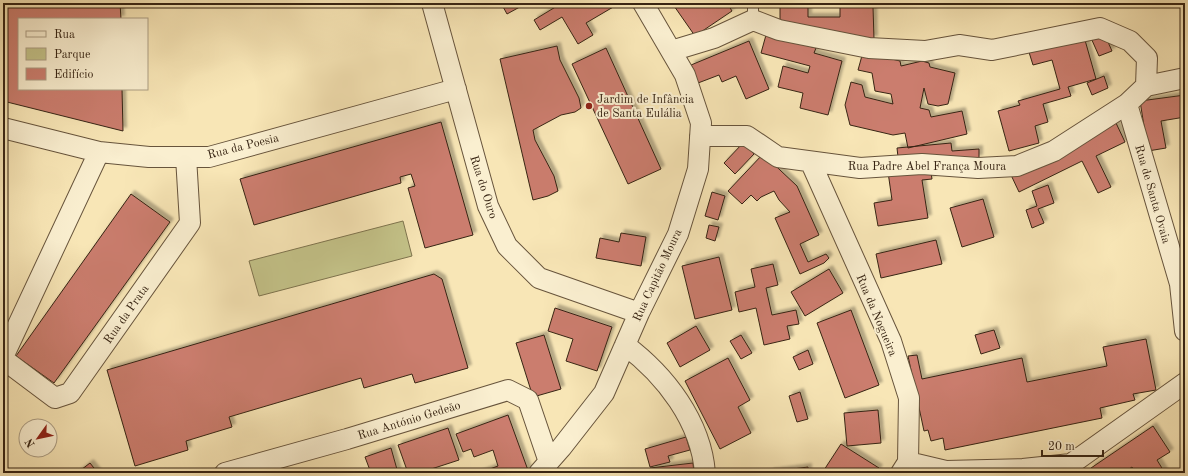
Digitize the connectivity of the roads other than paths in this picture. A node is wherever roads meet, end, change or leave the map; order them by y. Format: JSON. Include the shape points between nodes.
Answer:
{"nodes":[{"id":1,"x":432,"y":3,"type":"edge"},
{"id":2,"x":643,"y":3,"type":"edge"},
{"id":3,"x":753,"y":12,"type":"edge"},
{"id":4,"x":671,"y":51,"type":"junction"},
{"id":5,"x":1185,"y":78,"type":"edge"},
{"id":6,"x":1146,"y":86,"type":"junction"},
{"id":7,"x":456,"y":89,"type":"junction"},
{"id":8,"x":1127,"y":104,"type":"junction"},
{"id":9,"x":3,"y":128,"type":"edge"},
{"id":10,"x":700,"y":136,"type":"junction"},
{"id":11,"x":99,"y":152,"type":"junction"},
{"id":12,"x":186,"y":157,"type":"junction"},
{"id":13,"x":811,"y":163,"type":"junction"},
{"id":14,"x":639,"y":313,"type":"junction"},
{"id":15,"x":1185,"y":331,"type":"edge"},
{"id":16,"x":625,"y":345,"type":"junction"},
{"id":17,"x":3,"y":358,"type":"edge"},
{"id":18,"x":1185,"y":383,"type":"edge"},
{"id":19,"x":544,"y":467,"type":"edge"},
{"id":20,"x":904,"y":467,"type":"edge"},
{"id":21,"x":225,"y":473,"type":"edge"},
{"id":22,"x":705,"y":473,"type":"edge"}],
"edges":[{"from":1,"to":7,"type":"street","name":"Rua do Ouro"},
{"from":2,"to":4,"type":"street","name":"Rua Capitão Moura"},
{"from":3,"to":4,"type":"street","via":[[714,38]]},
{"from":3,"to":6,"type":"street","via":[[779,30],[869,48],[925,51],[959,45],[992,50],[1100,28],[1130,41],[1147,58]]},
{"from":4,"to":10,"type":"street","name":"Rua Capitão Moura","via":[[687,82],[701,123]]},
{"from":5,"to":6,"type":"street"},
{"from":6,"to":8,"type":"street","name":"Rua Padre Abel França Moura"},
{"from":7,"to":12,"type":"street","name":"Rua da Poesia","via":[[209,157]]},
{"from":7,"to":14,"type":"street","name":"Rua do Ouro","via":[[488,206],[507,246],[540,278]]},
{"from":8,"to":13,"type":"street","name":"Rua Padre Abel França Moura","via":[[1054,151],[1017,166],[978,168],[922,164],[860,168]]},
{"from":8,"to":15,"type":"street","name":"Rua de Santa Ovaia","via":[[1180,284]]},
{"from":9,"to":11,"type":"street","name":"Rua da Poesia"},
{"from":10,"to":13,"type":"street","name":"Rua Padre Abel França Moura","via":[[747,136],[778,157]]},
{"from":10,"to":14,"type":"street","name":"Rua Capitão Moura","via":[[698,169],[678,234]]},
{"from":11,"to":12,"type":"street","name":"Rua da Poesia","via":[[148,157]]},
{"from":11,"to":17,"type":"street","name":"Rua da Prata"},
{"from":12,"to":17,"type":"street","name":"Rua da Prata","via":[[190,223],[70,393],[55,398]]},
{"from":13,"to":20,"type":"street","name":"Rua da Nogueira","via":[[891,341],[909,398]]},
{"from":14,"to":16,"type":"street","name":"Rua Capitão Moura"},
{"from":16,"to":19,"type":"street","name":"Rua Capitão Moura","via":[[604,393]]},
{"from":16,"to":22,"type":"street","via":[[658,373],[675,395],[704,456]]},
{"from":18,"to":20,"type":"street","via":[[1070,464],[1024,469],[946,471]]},
{"from":19,"to":21,"type":"street","name":"Rua António Gedeão","via":[[528,400],[508,390]]}]}
